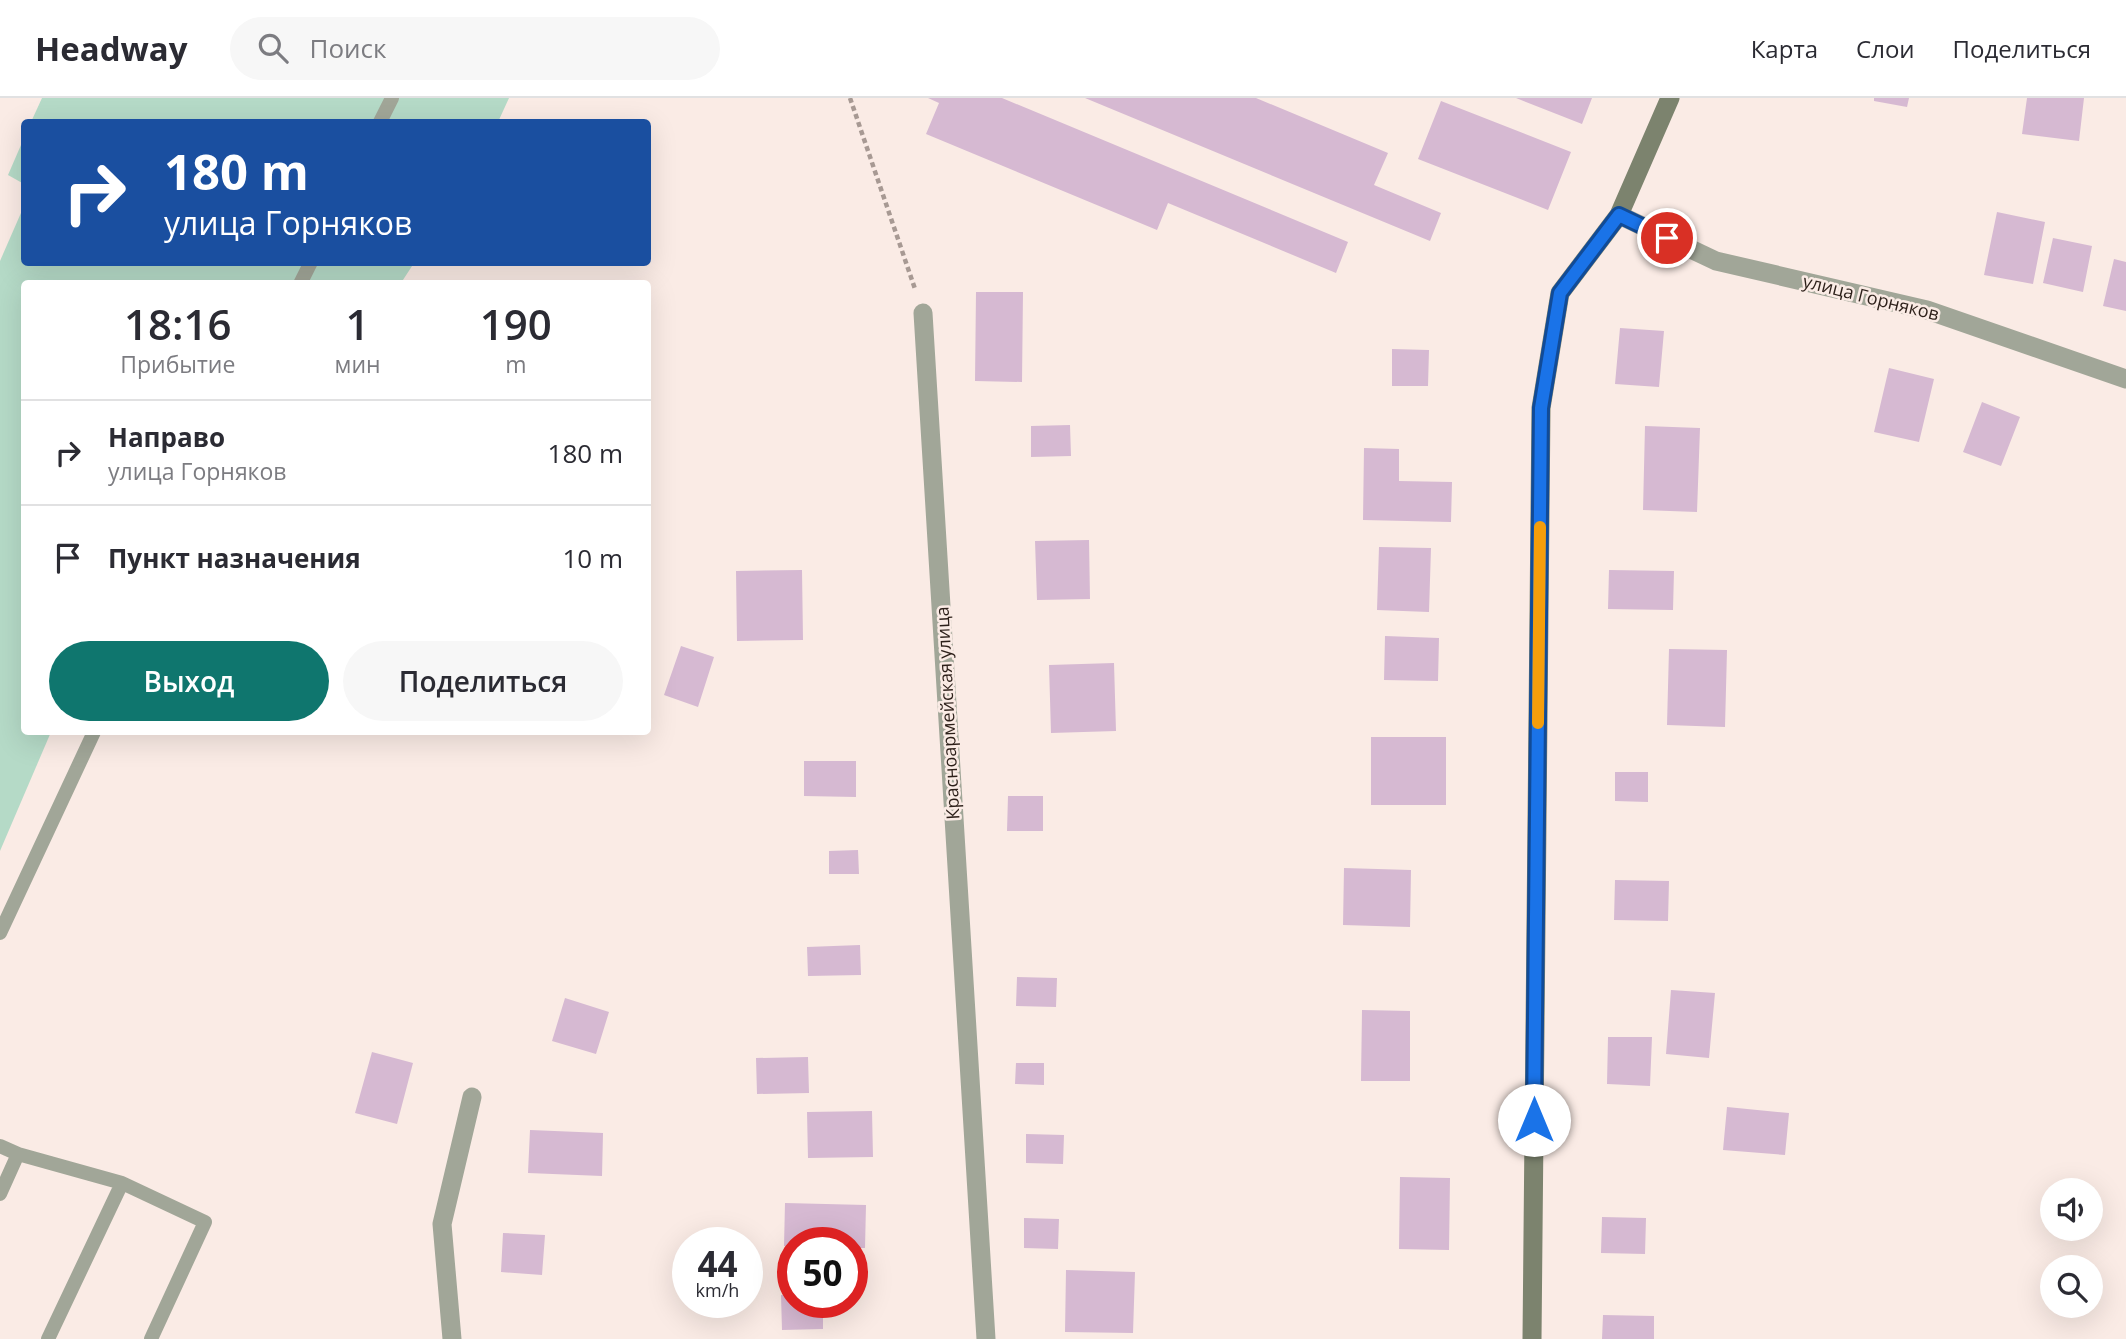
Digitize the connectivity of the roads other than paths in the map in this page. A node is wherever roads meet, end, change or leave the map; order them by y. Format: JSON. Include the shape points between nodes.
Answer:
{"nodes":[{"id":1,"x":392,"y":98,"type":"edge"},
{"id":2,"x":1670,"y":98,"type":"edge"},
{"id":3,"x":382,"y":119,"type":"edge"},
{"id":4,"x":1619,"y":215,"type":"junction"},
{"id":5,"x":923,"y":313,"type":"road end"},
{"id":6,"x":2126,"y":379,"type":"edge"},
{"id":7,"x":93,"y":735,"type":"edge"},
{"id":8,"x":0,"y":933,"type":"edge"},
{"id":9,"x":472,"y":1097,"type":"dead end"},
{"id":10,"x":0,"y":1146,"type":"edge"},
{"id":11,"x":18,"y":1154,"type":"junction"},
{"id":12,"x":122,"y":1183,"type":"junction"},
{"id":13,"x":0,"y":1194,"type":"edge"},
{"id":14,"x":48,"y":1339,"type":"edge"},
{"id":15,"x":151,"y":1339,"type":"edge"},
{"id":16,"x":452,"y":1339,"type":"edge"},
{"id":17,"x":986,"y":1339,"type":"edge"},
{"id":18,"x":1532,"y":1339,"type":"edge"}],
"edges":[{"from":1,"to":3,"type":"lane"},
{"from":2,"to":4,"type":"main road"},
{"from":4,"to":6,"type":"street","name":"улица Горняков","via":[[1716,261],[1927,310]]},
{"from":4,"to":18,"type":"main road","via":[[1560,293],[1541,408]]},
{"from":5,"to":17,"type":"street","name":"Красноармейская улица"},
{"from":7,"to":8,"type":"lane"},
{"from":9,"to":16,"type":"street","via":[[442,1224]]},
{"from":10,"to":11,"type":"lane"},
{"from":11,"to":12,"type":"lane"},
{"from":11,"to":13,"type":"lane"},
{"from":12,"to":14,"type":"lane"},
{"from":12,"to":15,"type":"lane","via":[[205,1222]]}]}
